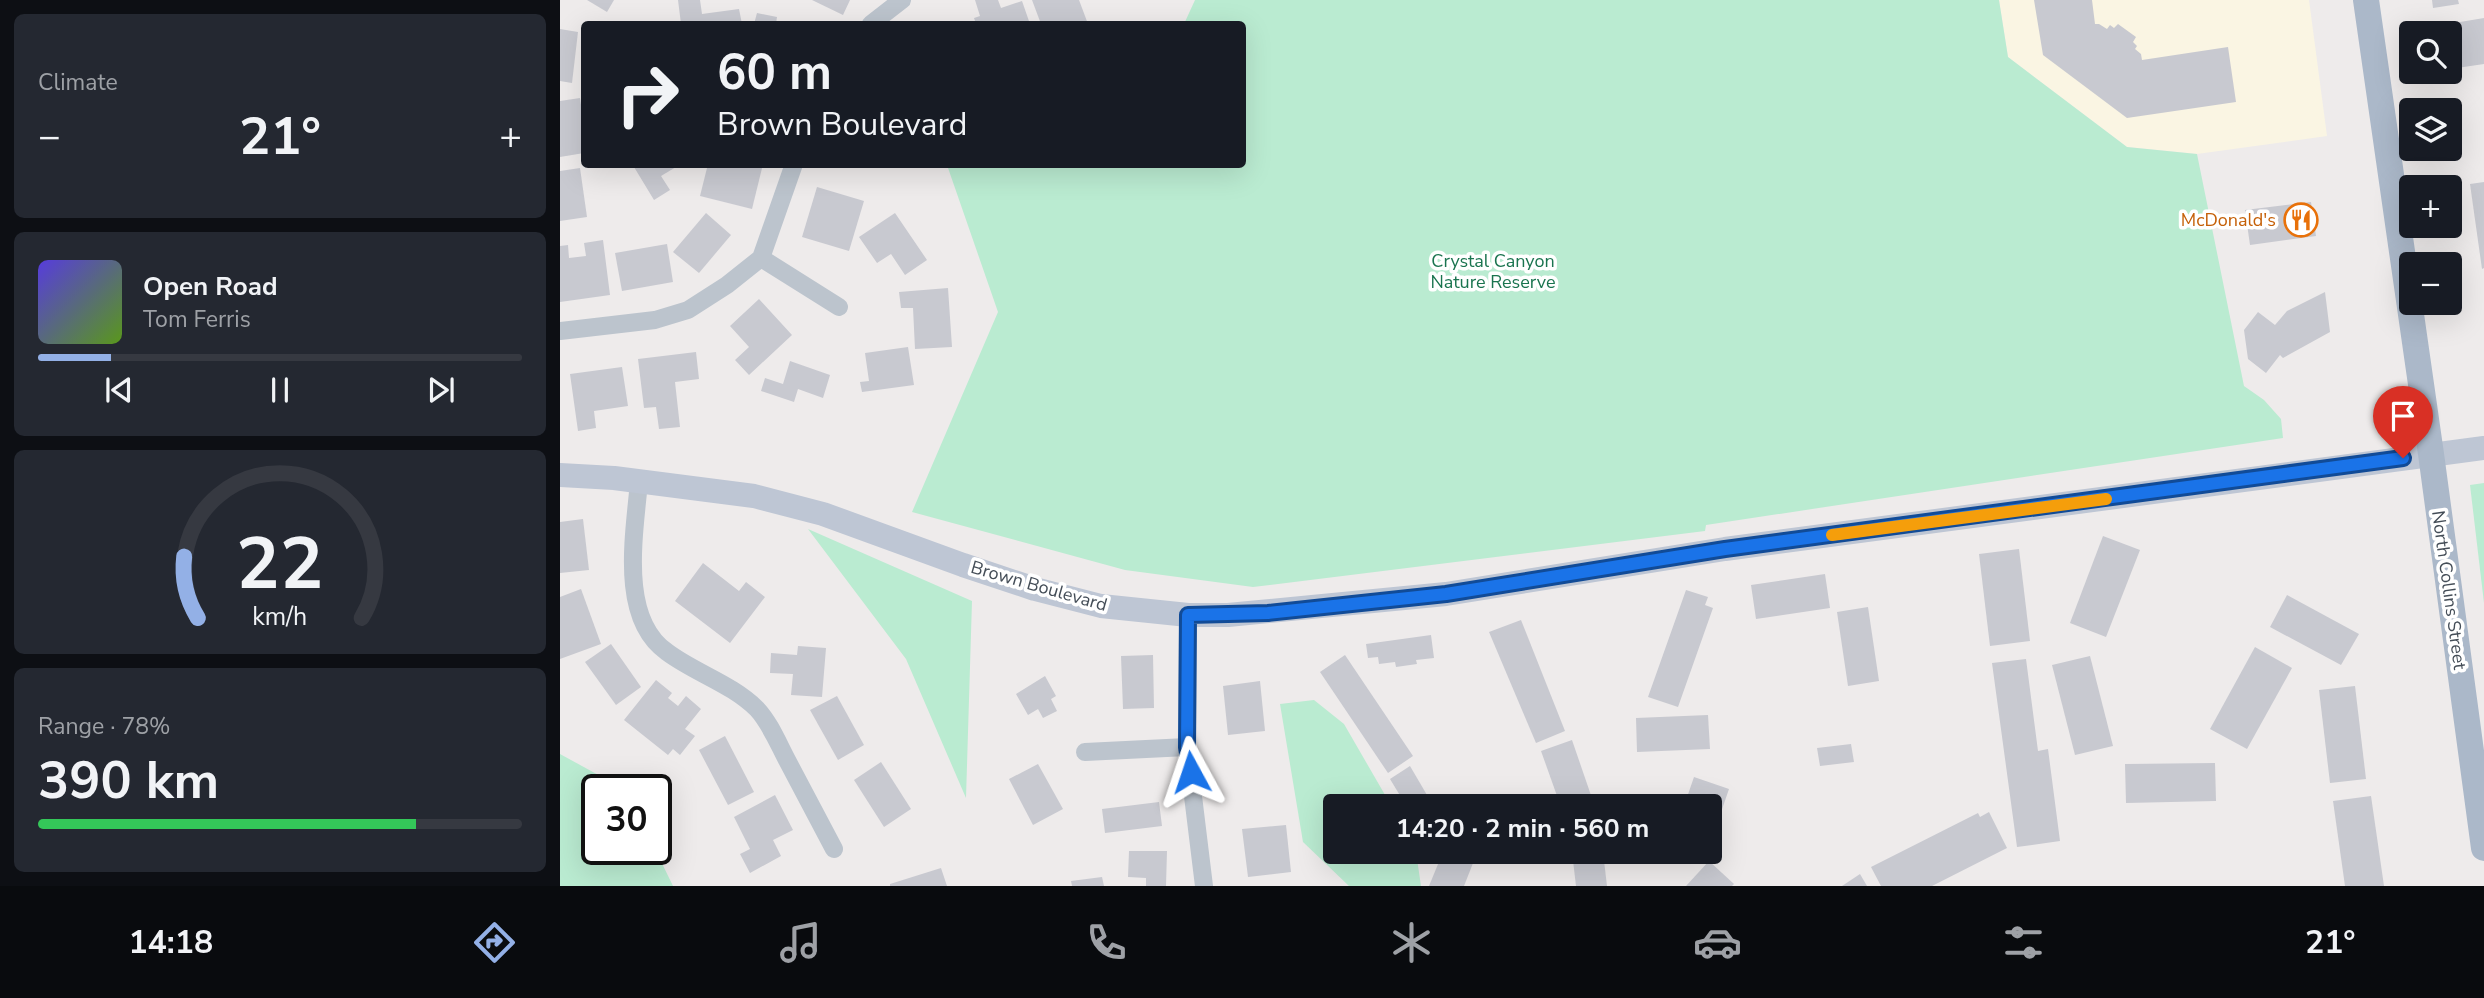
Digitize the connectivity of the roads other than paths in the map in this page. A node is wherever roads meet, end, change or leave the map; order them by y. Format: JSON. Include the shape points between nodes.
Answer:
{"nodes":[{"id":1,"x":902,"y":0,"type":"edge"},
{"id":2,"x":2366,"y":0,"type":"edge"},
{"id":3,"x":875,"y":21,"type":"edge"},
{"id":4,"x":793,"y":168,"type":"edge"},
{"id":5,"x":761,"y":258,"type":"junction"},
{"id":6,"x":839,"y":307,"type":"dead end"},
{"id":7,"x":560,"y":331,"type":"edge"},
{"id":8,"x":2484,"y":448,"type":"edge"},
{"id":9,"x":2431,"y":454,"type":"junction"},
{"id":10,"x":560,"y":475,"type":"edge"},
{"id":11,"x":639,"y":481,"type":"junction"},
{"id":12,"x":1188,"y":615,"type":"junction"},
{"id":13,"x":1187,"y":747,"type":"junction"},
{"id":14,"x":1085,"y":752,"type":"dead end"},
{"id":15,"x":2484,"y":848,"type":"edge"},
{"id":16,"x":834,"y":849,"type":"dead end"},
{"id":17,"x":1204,"y":886,"type":"edge"}],
"edges":[{"from":1,"to":3,"type":"street"},
{"from":2,"to":9,"type":"main road","name":"North Collins Street"},
{"from":4,"to":5,"type":"street"},
{"from":5,"to":6,"type":"street"},
{"from":5,"to":7,"type":"street","via":[[688,310],[655,320]]},
{"from":8,"to":9,"type":"street","name":"Brown Boulevard"},
{"from":9,"to":12,"type":"street","name":"Brown Boulevard","via":[[1725,549],[1446,594],[1268,613]]},
{"from":9,"to":15,"type":"main road","name":"North Collins Street"},
{"from":10,"to":11,"type":"street","name":"Brown Boulevard"},
{"from":11,"to":12,"type":"street","name":"Brown Boulevard","via":[[754,496],[823,514],[1035,589],[1101,606]]},
{"from":11,"to":16,"type":"street","via":[[633,555],[636,600],[644,626],[666,652],[757,709]]},
{"from":12,"to":13,"type":"street"},
{"from":13,"to":14,"type":"street"},
{"from":13,"to":17,"type":"street"}]}
